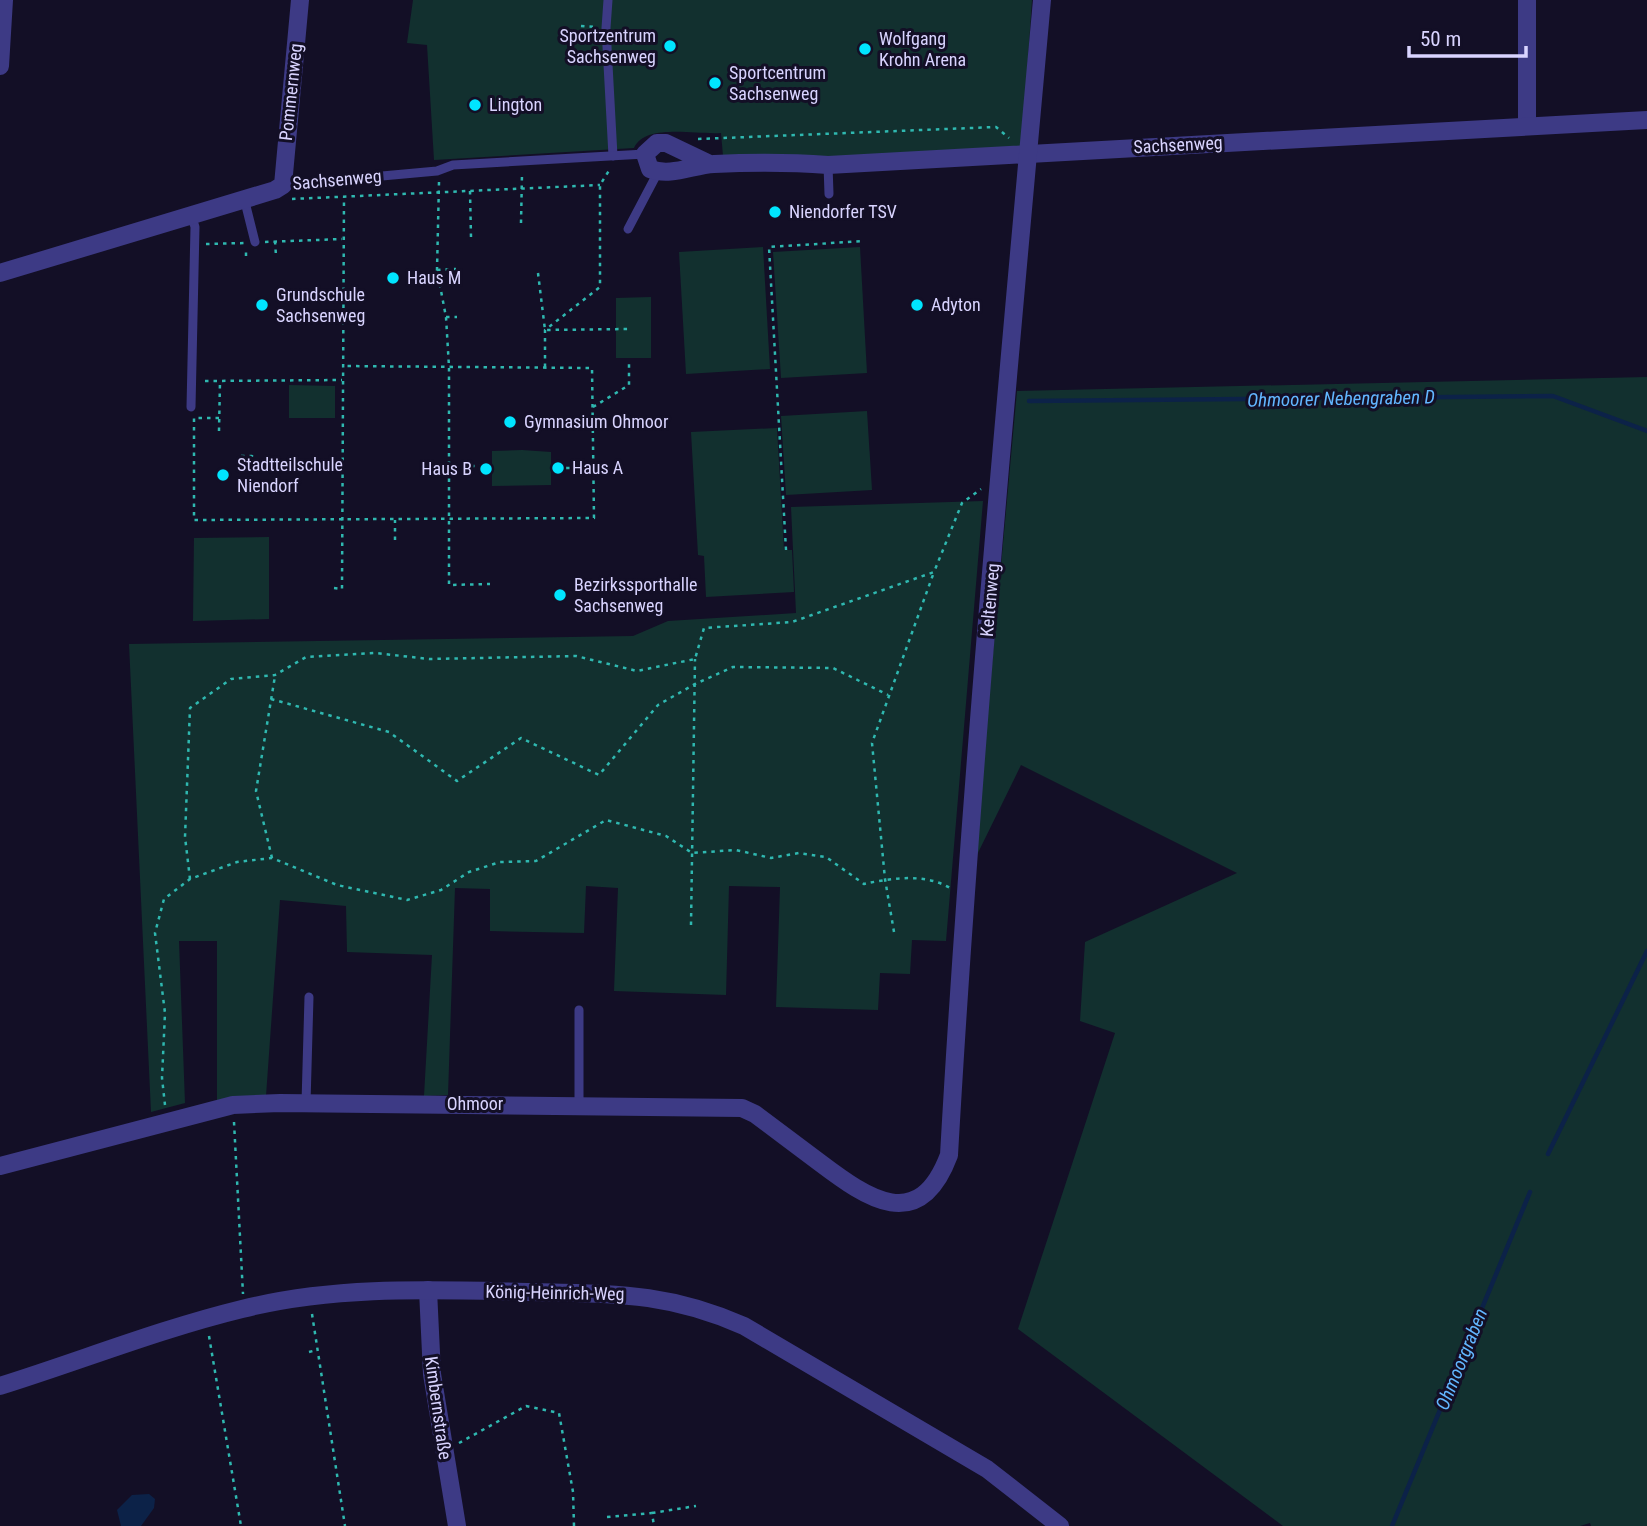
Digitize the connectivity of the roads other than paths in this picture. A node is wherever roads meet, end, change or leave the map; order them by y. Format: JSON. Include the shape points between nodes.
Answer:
{"nodes":[{"id":1,"x":4,"y":0,"type":"edge"},
{"id":2,"x":300,"y":0,"type":"edge"},
{"id":3,"x":608,"y":0,"type":"edge"},
{"id":4,"x":1042,"y":0,"type":"edge"},
{"id":5,"x":1527,"y":0,"type":"edge"},
{"id":6,"x":0,"y":66,"type":"edge"},
{"id":7,"x":1647,"y":120,"type":"edge"},
{"id":8,"x":1527,"y":125,"type":"junction"},
{"id":9,"x":1028,"y":153,"type":"junction"},
{"id":10,"x":645,"y":154,"type":"junction"},
{"id":11,"x":612,"y":156,"type":"junction"},
{"id":12,"x":710,"y":164,"type":"junction"},
{"id":13,"x":828,"y":165,"type":"junction"},
{"id":14,"x":658,"y":172,"type":"junction"},
{"id":15,"x":279,"y":187,"type":"junction"},
{"id":16,"x":829,"y":194,"type":"dead end"},
{"id":17,"x":244,"y":198,"type":"junction"},
{"id":18,"x":191,"y":215,"type":"junction"},
{"id":19,"x":628,"y":229,"type":"dead end"},
{"id":20,"x":255,"y":242,"type":"dead end"},
{"id":21,"x":0,"y":273,"type":"edge"},
{"id":22,"x":191,"y":407,"type":"dead end"},
{"id":23,"x":309,"y":997,"type":"dead end"},
{"id":24,"x":579,"y":1010,"type":"dead end"},
{"id":25,"x":306,"y":1103,"type":"junction"},
{"id":26,"x":579,"y":1105,"type":"junction"},
{"id":27,"x":0,"y":1166,"type":"edge"},
{"id":28,"x":926,"y":1193,"type":"joint"},
{"id":29,"x":428,"y":1290,"type":"junction"},
{"id":30,"x":0,"y":1386,"type":"edge"},
{"id":31,"x":457,"y":1526,"type":"edge"},
{"id":32,"x":1060,"y":1526,"type":"edge"}],
"edges":[{"from":1,"to":6,"type":"street"},
{"from":2,"to":15,"type":"street","name":"Pommernweg"},
{"from":3,"to":11,"type":"lane"},
{"from":4,"to":9,"type":"street","name":"Keltenweg"},
{"from":5,"to":8,"type":"street"},
{"from":7,"to":8,"type":"street","name":"Sachsenweg"},
{"from":8,"to":9,"type":"street","name":"Sachsenweg"},
{"from":9,"to":13,"type":"street","name":"Sachsenweg"},
{"from":9,"to":28,"type":"street","name":"Keltenweg","via":[[965,896],[950,1155]]},
{"from":10,"to":11,"type":"lane","name":"Sachsenweg"},
{"from":10,"to":12,"type":"street","name":"Sachsenweg","via":[[657,143],[666,143]]},
{"from":10,"to":14,"type":"street","via":[[646,163]]},
{"from":11,"to":15,"type":"lane","name":"Sachsenweg","via":[[453,165],[438,171]]},
{"from":12,"to":13,"type":"street","name":"Sachsenweg","via":[[773,161]]},
{"from":12,"to":14,"type":"street","name":"Sachsenweg"},
{"from":13,"to":16,"type":"lane"},
{"from":14,"to":19,"type":"lane"},
{"from":15,"to":17,"type":"street","name":"Sachsenweg"},
{"from":17,"to":18,"type":"street","name":"Sachsenweg"},
{"from":17,"to":20,"type":"lane"},
{"from":18,"to":21,"type":"street","name":"Sachsenweg"},
{"from":18,"to":22,"type":"lane","via":[[195,228]]},
{"from":23,"to":25,"type":"lane"},
{"from":24,"to":26,"type":"lane"},
{"from":25,"to":26,"type":"street","name":"Ohmoor"},
{"from":25,"to":27,"type":"street","name":"Ohmoor","via":[[233,1105]]},
{"from":26,"to":28,"type":"street","name":"Ohmoor","via":[[742,1108],[868,1197],[908,1202]]},
{"from":29,"to":30,"type":"street","name":"König-Heinrich-Weg","via":[[360,1291],[243,1308]]},
{"from":29,"to":31,"type":"street","name":"Kimbernstraße","via":[[432,1374]]},
{"from":29,"to":32,"type":"street","name":"König-Heinrich-Weg","via":[[630,1293],[706,1309],[744,1326],[987,1469]]}]}
